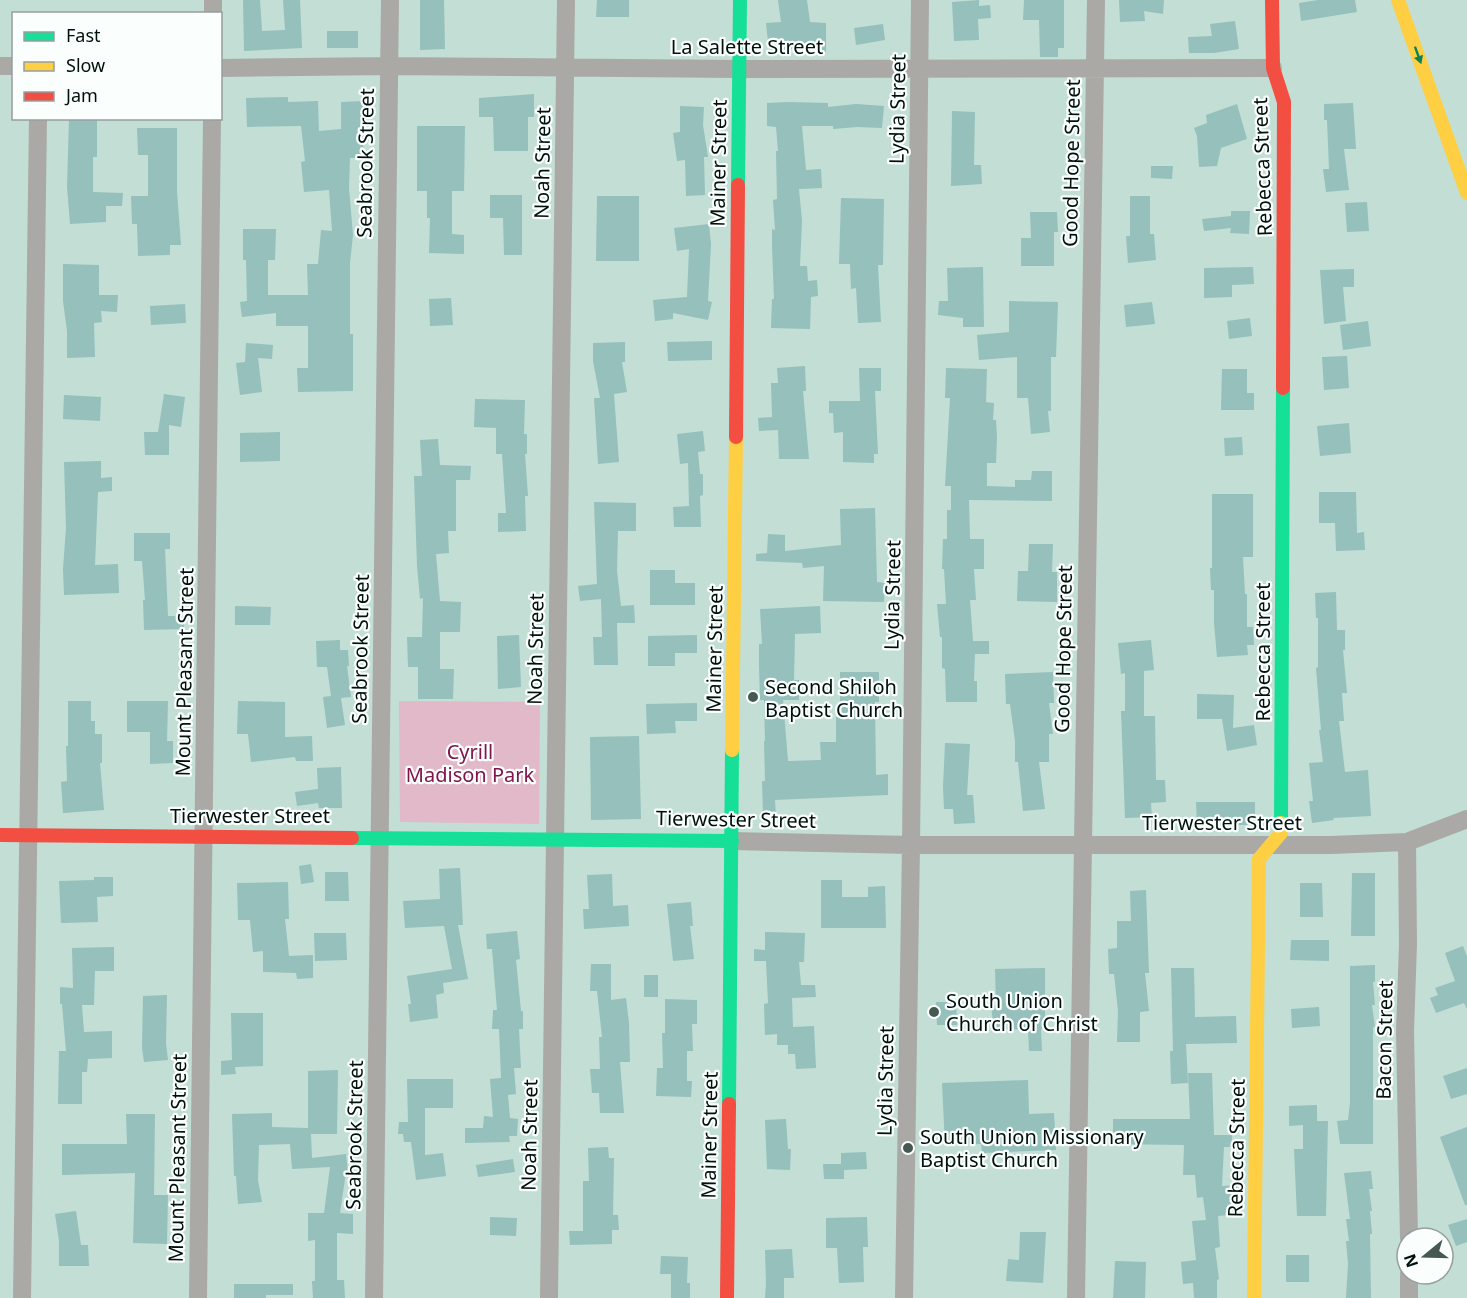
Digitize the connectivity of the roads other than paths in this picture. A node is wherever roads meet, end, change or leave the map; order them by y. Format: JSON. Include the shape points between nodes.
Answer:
{"nodes":[{"id":1,"x":390,"y":0,"type":"edge"},
{"id":2,"x":566,"y":0,"type":"edge"},
{"id":3,"x":740,"y":0,"type":"edge"},
{"id":4,"x":920,"y":0,"type":"edge"},
{"id":5,"x":1096,"y":0,"type":"edge"},
{"id":6,"x":1272,"y":0,"type":"edge"},
{"id":7,"x":1398,"y":0,"type":"edge"},
{"id":8,"x":389,"y":66,"type":"junction"},
{"id":9,"x":566,"y":67,"type":"junction"},
{"id":10,"x":1095,"y":67,"type":"junction"},
{"id":11,"x":222,"y":68,"type":"edge"},
{"id":12,"x":1273,"y":68,"type":"junction"},
{"id":13,"x":739,"y":69,"type":"junction"},
{"id":14,"x":920,"y":69,"type":"junction"},
{"id":15,"x":38,"y":120,"type":"edge"},
{"id":16,"x":212,"y":120,"type":"edge"},
{"id":17,"x":1467,"y":193,"type":"edge"},
{"id":18,"x":1467,"y":819,"type":"edge"},
{"id":19,"x":0,"y":835,"type":"edge"},
{"id":20,"x":29,"y":836,"type":"junction"},
{"id":21,"x":380,"y":837,"type":"junction"},
{"id":22,"x":204,"y":838,"type":"junction"},
{"id":23,"x":555,"y":839,"type":"junction"},
{"id":24,"x":732,"y":841,"type":"junction"},
{"id":25,"x":1407,"y":842,"type":"junction"},
{"id":26,"x":1083,"y":844,"type":"junction"},
{"id":27,"x":1270,"y":844,"type":"junction"},
{"id":28,"x":912,"y":845,"type":"junction"},
{"id":29,"x":1409,"y":1226,"type":"edge"},
{"id":30,"x":22,"y":1298,"type":"edge"},
{"id":31,"x":198,"y":1298,"type":"edge"},
{"id":32,"x":374,"y":1298,"type":"edge"},
{"id":33,"x":549,"y":1298,"type":"edge"},
{"id":34,"x":727,"y":1298,"type":"edge"},
{"id":35,"x":904,"y":1298,"type":"edge"},
{"id":36,"x":1076,"y":1298,"type":"edge"},
{"id":37,"x":1254,"y":1298,"type":"edge"}],
"edges":[{"from":1,"to":8,"type":"street","name":"Seabrook Street"},
{"from":2,"to":9,"type":"street","name":"Noah Street"},
{"from":3,"to":13,"type":"street","name":"Mainer Street"},
{"from":4,"to":14,"type":"street","name":"Lydia Street"},
{"from":5,"to":10,"type":"street","name":"Good Hope Street"},
{"from":6,"to":12,"type":"street","name":"Rebecca Street"},
{"from":7,"to":17,"type":"street","one_way":true},
{"from":8,"to":9,"type":"street","name":"La Salette Street"},
{"from":8,"to":11,"type":"street","name":"La Salette Street"},
{"from":8,"to":21,"type":"street","name":"Seabrook Street"},
{"from":9,"to":13,"type":"street","name":"La Salette Street"},
{"from":9,"to":23,"type":"street","name":"Noah Street"},
{"from":10,"to":12,"type":"street","name":"La Salette Street"},
{"from":10,"to":14,"type":"street","name":"La Salette Street"},
{"from":10,"to":26,"type":"street","name":"Good Hope Street"},
{"from":12,"to":27,"type":"street","name":"Rebecca Street","via":[[1284,102],[1284,126],[1281,833]]},
{"from":13,"to":14,"type":"street","name":"La Salette Street"},
{"from":13,"to":24,"type":"street","name":"Mainer Street"},
{"from":14,"to":28,"type":"street","name":"Lydia Street"},
{"from":15,"to":20,"type":"street"},
{"from":16,"to":22,"type":"street","name":"Mount Pleasant Street"},
{"from":18,"to":25,"type":"street","name":"Tierwester Street"},
{"from":19,"to":20,"type":"street","name":"Tierwester Street"},
{"from":20,"to":22,"type":"street","name":"Tierwester Street"},
{"from":20,"to":30,"type":"street"},
{"from":21,"to":22,"type":"street","name":"Tierwester Street"},
{"from":21,"to":23,"type":"street","name":"Tierwester Street"},
{"from":21,"to":32,"type":"street","name":"Seabrook Street"},
{"from":22,"to":31,"type":"street","name":"Mount Pleasant Street"},
{"from":23,"to":24,"type":"street","name":"Tierwester Street"},
{"from":23,"to":33,"type":"street","name":"Noah Street"},
{"from":24,"to":28,"type":"street","name":"Tierwester Street"},
{"from":24,"to":34,"type":"street","name":"Mainer Street"},
{"from":25,"to":27,"type":"street","name":"Tierwester Street"},
{"from":25,"to":29,"type":"street","name":"Bacon Street"},
{"from":26,"to":27,"type":"street","name":"Tierwester Street"},
{"from":26,"to":28,"type":"street","name":"Tierwester Street"},
{"from":26,"to":36,"type":"street","name":"Good Hope Street"},
{"from":27,"to":37,"type":"street","name":"Rebecca Street","via":[[1259,859]]},
{"from":28,"to":35,"type":"street","name":"Lydia Street"}]}
